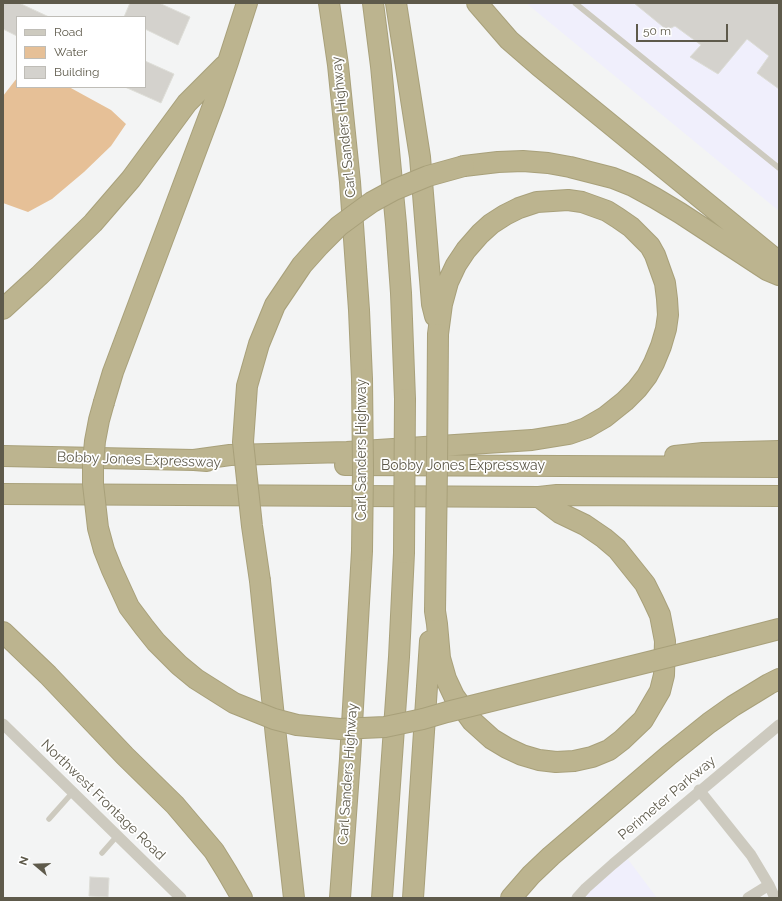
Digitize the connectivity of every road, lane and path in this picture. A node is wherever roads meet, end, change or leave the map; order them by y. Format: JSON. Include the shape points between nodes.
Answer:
{"nodes":[{"id":1,"x":247,"y":3,"type":"edge"},
{"id":2,"x":330,"y":3,"type":"edge"},
{"id":3,"x":373,"y":3,"type":"edge"},
{"id":4,"x":396,"y":3,"type":"edge"},
{"id":5,"x":477,"y":3,"type":"edge"},
{"id":6,"x":575,"y":3,"type":"edge"},
{"id":7,"x":228,"y":62,"type":"junction"},
{"id":8,"x":779,"y":168,"type":"edge"},
{"id":9,"x":779,"y":262,"type":"edge"},
{"id":10,"x":779,"y":275,"type":"edge"},
{"id":11,"x":3,"y":309,"type":"edge"},
{"id":12,"x":438,"y":334,"type":"junction"},
{"id":13,"x":779,"y":451,"type":"edge"},
{"id":14,"x":3,"y":456,"type":"edge"},
{"id":15,"x":194,"y":460,"type":"junction"},
{"id":16,"x":595,"y":466,"type":"junction"},
{"id":17,"x":779,"y":467,"type":"edge"},
{"id":18,"x":3,"y":494,"type":"edge"},
{"id":19,"x":706,"y":495,"type":"junction"},
{"id":20,"x":779,"y":496,"type":"edge"},
{"id":21,"x":539,"y":497,"type":"junction"},
{"id":22,"x":779,"y":502,"type":"edge"},
{"id":23,"x":435,"y":611,"type":"junction"},
{"id":24,"x":779,"y":630,"type":"edge"},
{"id":25,"x":3,"y":632,"type":"edge"},
{"id":26,"x":779,"y":679,"type":"edge"},
{"id":27,"x":3,"y":724,"type":"edge"},
{"id":28,"x":779,"y":725,"type":"edge"},
{"id":29,"x":699,"y":790,"type":"junction"},
{"id":30,"x":72,"y":792,"type":"junction"},
{"id":31,"x":49,"y":818,"type":"dead end"},
{"id":32,"x":117,"y":836,"type":"junction"},
{"id":33,"x":102,"y":853,"type":"dead end"},
{"id":34,"x":769,"y":885,"type":"junction"},
{"id":35,"x":181,"y":898,"type":"edge"},
{"id":36,"x":242,"y":898,"type":"edge"},
{"id":37,"x":294,"y":898,"type":"edge"},
{"id":38,"x":340,"y":898,"type":"edge"},
{"id":39,"x":382,"y":898,"type":"edge"},
{"id":40,"x":413,"y":898,"type":"edge"},
{"id":41,"x":511,"y":898,"type":"edge"},
{"id":42,"x":577,"y":898,"type":"edge"},
{"id":43,"x":748,"y":898,"type":"edge"},
{"id":44,"x":775,"y":898,"type":"edge"}],
"edges":[{"from":1,"to":7,"type":"highway"},
{"from":2,"to":38,"type":"highway","name":"Carl Sanders Highway","bridge":true,"via":[[350,182],[362,379],[362,551]]},
{"from":3,"to":39,"type":"highway","bridge":true,"via":[[396,224],[405,399],[404,553]]},
{"from":4,"to":12,"type":"highway","via":[[420,157],[432,304]]},
{"from":5,"to":9,"type":"highway","via":[[509,40],[539,66]]},
{"from":6,"to":8,"type":"lane"},
{"from":7,"to":11,"type":"highway","via":[[187,104],[131,179],[92,223]]},
{"from":7,"to":24,"type":"highway","bridge":true,"via":[[113,372],[95,441],[93,484],[98,528],[104,550],[129,607],[156,642],[196,679],[234,703],[297,725],[340,729],[385,728]]},
{"from":10,"to":37,"type":"highway","bridge":true,"via":[[633,186],[570,167],[523,162],[464,166],[428,176],[394,190],[372,202],[339,226],[302,265],[275,305],[258,344],[247,386],[243,442]]},
{"from":12,"to":15,"type":"highway","via":[[448,282],[466,250],[480,234],[500,218],[537,202],[568,200],[607,211],[631,227],[650,246],[665,283],[668,299],[666,329],[647,376],[625,401],[605,418],[586,428],[532,440],[347,452],[230,455]]},
{"from":12,"to":23,"type":"highway","bridge":true},
{"from":13,"to":16,"type":"highway","via":[[703,453]]},
{"from":14,"to":15,"type":"highway","name":"Bobby Jones Expressway"},
{"from":15,"to":16,"type":"highway","name":"Bobby Jones Expressway","via":[[230,464]]},
{"from":16,"to":17,"type":"highway","name":"Bobby Jones Expressway"},
{"from":18,"to":21,"type":"highway"},
{"from":19,"to":20,"type":"highway"},
{"from":19,"to":21,"type":"highway"},
{"from":19,"to":22,"type":"highway"},
{"from":21,"to":23,"type":"highway","via":[[560,513],[585,525],[617,549],[645,584],[660,615],[665,641],[664,675],[660,692],[643,720],[622,740],[592,758],[556,762],[539,760],[508,748],[492,739],[472,721],[454,696],[440,658]]},
{"from":23,"to":40,"type":"highway","via":[[431,624]]},
{"from":25,"to":36,"type":"highway","via":[[175,805],[214,851]]},
{"from":26,"to":41,"type":"highway","via":[[709,723],[669,754],[550,856]]},
{"from":27,"to":30,"type":"street","name":"Northwest Frontage Road"},
{"from":28,"to":29,"type":"street","name":"Perimeter Parkway"},
{"from":29,"to":34,"type":"street","via":[[751,855]]},
{"from":29,"to":42,"type":"street","name":"Perimeter Parkway"},
{"from":30,"to":31,"type":"lane"},
{"from":30,"to":32,"type":"street","name":"Northwest Frontage Road"},
{"from":32,"to":33,"type":"lane"},
{"from":32,"to":35,"type":"street","name":"Northwest Frontage Road"},
{"from":34,"to":43,"type":"street"},
{"from":34,"to":44,"type":"street"}]}
